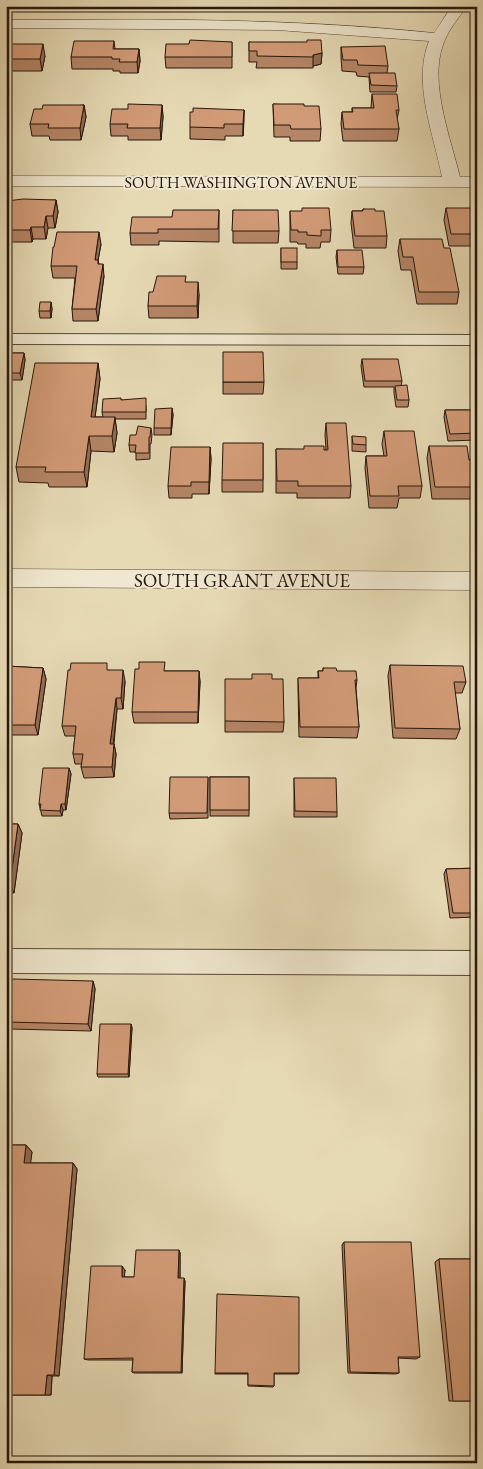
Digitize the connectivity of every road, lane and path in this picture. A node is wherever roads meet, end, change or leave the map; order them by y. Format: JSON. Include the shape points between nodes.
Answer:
{"nodes":[{"id":1,"x":460,"y":6,"type":"edge"},
{"id":2,"x":6,"y":24,"type":"edge"},
{"id":3,"x":439,"y":38,"type":"junction"},
{"id":4,"x":6,"y":181,"type":"edge"},
{"id":5,"x":452,"y":182,"type":"junction"},
{"id":6,"x":477,"y":182,"type":"edge"},
{"id":7,"x":6,"y":338,"type":"edge"},
{"id":8,"x":477,"y":340,"type":"edge"},
{"id":9,"x":6,"y":578,"type":"edge"},
{"id":10,"x":477,"y":581,"type":"edge"},
{"id":11,"x":6,"y":960,"type":"edge"},
{"id":12,"x":477,"y":963,"type":"edge"}],
"edges":[{"from":1,"to":3,"type":"street"},
{"from":2,"to":3,"type":"street","via":[[263,24]]},
{"from":3,"to":5,"type":"street","via":[[432,56],[431,82]]},
{"from":4,"to":5,"type":"street","name":"SOUTH WASHINGTON AVENUE"},
{"from":5,"to":6,"type":"street","name":"SOUTH WASHINGTON AVENUE"},
{"from":7,"to":8,"type":"lane"},
{"from":9,"to":10,"type":"street","name":"SOUTH GRANT AVENUE"},
{"from":11,"to":12,"type":"lane"}]}
